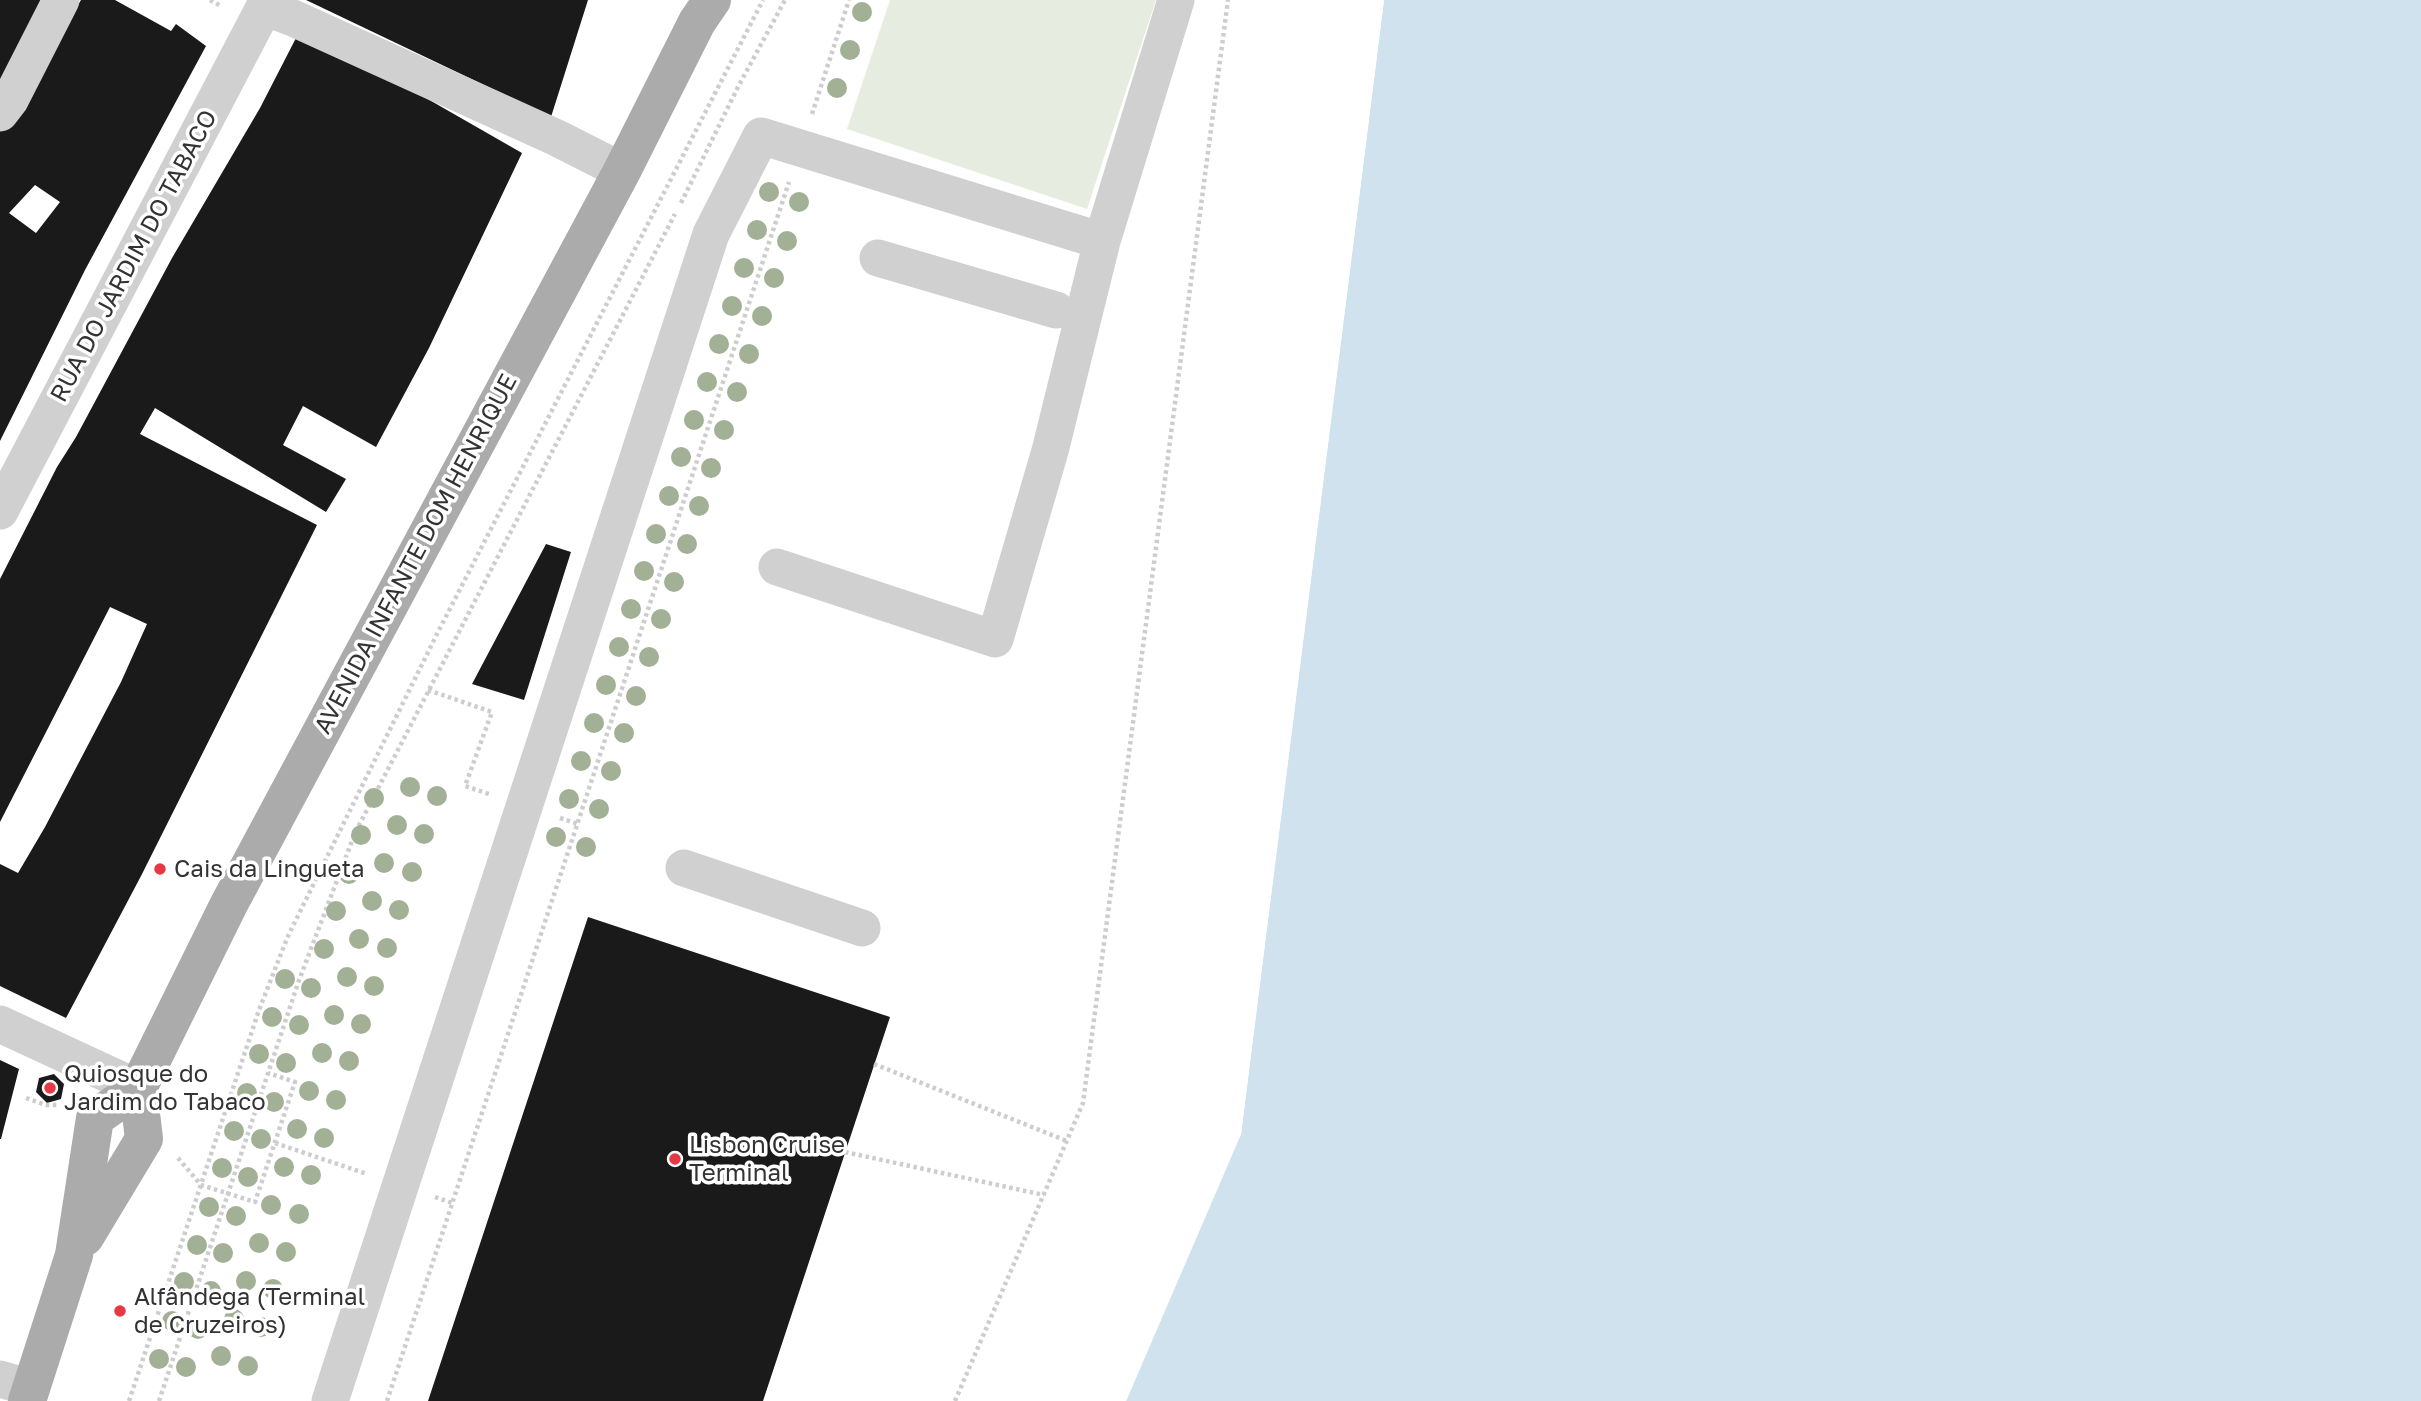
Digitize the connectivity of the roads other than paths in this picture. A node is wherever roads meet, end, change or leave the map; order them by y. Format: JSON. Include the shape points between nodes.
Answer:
{"nodes":[{"id":1,"x":61,"y":0,"type":"edge"},
{"id":2,"x":1176,"y":0,"type":"edge"},
{"id":3,"x":704,"y":7,"type":"edge"},
{"id":4,"x":275,"y":9,"type":"edge"},
{"id":5,"x":0,"y":113,"type":"edge"},
{"id":6,"x":622,"y":171,"type":"junction"},
{"id":7,"x":1102,"y":241,"type":"junction"},
{"id":8,"x":878,"y":258,"type":"dead end"},
{"id":9,"x":1056,"y":310,"type":"dead end"},
{"id":10,"x":0,"y":511,"type":"edge"},
{"id":11,"x":777,"y":567,"type":"dead end"},
{"id":12,"x":684,"y":868,"type":"dead end"},
{"id":13,"x":862,"y":928,"type":"dead end"},
{"id":14,"x":0,"y":1024,"type":"edge"},
{"id":15,"x":138,"y":1087,"type":"junction"},
{"id":16,"x":74,"y":1255,"type":"junction"},
{"id":17,"x":20,"y":1389,"type":"edge"},
{"id":18,"x":330,"y":1401,"type":"edge"}],
"edges":[{"from":1,"to":5,"type":"street"},
{"from":2,"to":7,"type":"street"},
{"from":3,"to":6,"type":"main road","name":"AVENIDA INFANTE DOM HENRIQUE"},
{"from":4,"to":6,"type":"street"},
{"from":4,"to":10,"type":"street","name":"RUA DO JARDIM DO TABACO"},
{"from":6,"to":15,"type":"main road","name":"AVENIDA INFANTE DOM HENRIQUE","via":[[236,892]]},
{"from":7,"to":11,"type":"street","via":[[1050,451],[995,639]]},
{"from":7,"to":18,"type":"street","via":[[761,136],[711,234]]},
{"from":8,"to":9,"type":"street"},
{"from":12,"to":13,"type":"street"},
{"from":14,"to":15,"type":"street"},
{"from":15,"to":16,"type":"main road","via":[[144,1139]]},
{"from":15,"to":16,"type":"main road","name":"AVENIDA INFANTE DOM HENRIQUE","via":[[95,1118]]},
{"from":16,"to":17,"type":"main road"}]}
